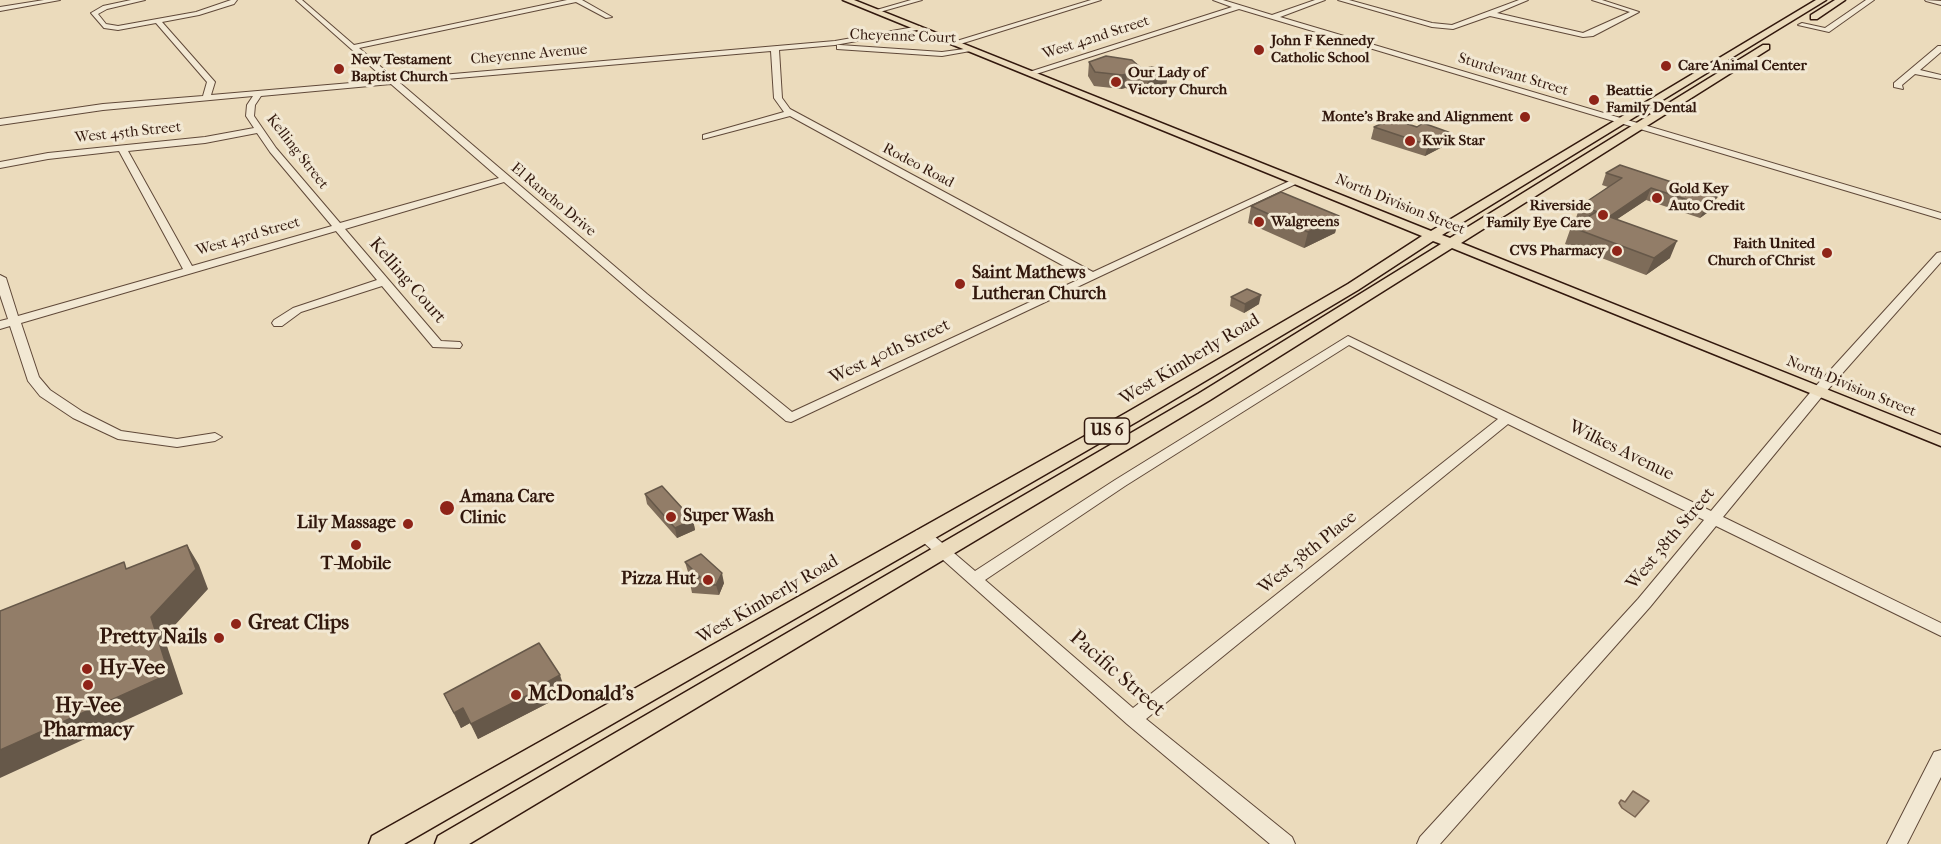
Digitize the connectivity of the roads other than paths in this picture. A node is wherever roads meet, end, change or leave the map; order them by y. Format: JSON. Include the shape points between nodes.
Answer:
{"nodes":[{"id":1,"x":57,"y":0,"type":"edge"},
{"id":2,"x":142,"y":0,"type":"edge"},
{"id":3,"x":234,"y":0,"type":"edge"},
{"id":4,"x":577,"y":0,"type":"edge"},
{"id":5,"x":847,"y":0,"type":"edge"},
{"id":6,"x":919,"y":0,"type":"edge"},
{"id":7,"x":1098,"y":0,"type":"edge"},
{"id":8,"x":1216,"y":0,"type":"edge"},
{"id":9,"x":1322,"y":0,"type":"edge"},
{"id":10,"x":1341,"y":0,"type":"edge"},
{"id":11,"x":1525,"y":0,"type":"edge"},
{"id":12,"x":1595,"y":0,"type":"edge"},
{"id":13,"x":1822,"y":0,"type":"edge"},
{"id":14,"x":1841,"y":0,"type":"edge"},
{"id":15,"x":1871,"y":0,"type":"edge"},
{"id":16,"x":1928,"y":0,"type":"edge"},
{"id":17,"x":301,"y":1,"type":"edge"},
{"id":18,"x":1941,"y":3,"type":"edge"},
{"id":19,"x":1238,"y":7,"type":"junction"},
{"id":20,"x":0,"y":9,"type":"edge"},
{"id":21,"x":876,"y":11,"type":"junction"},
{"id":22,"x":1492,"y":14,"type":"junction"},
{"id":23,"x":608,"y":17,"type":"dead end"},
{"id":24,"x":1272,"y":17,"type":"junction"},
{"id":25,"x":159,"y":22,"type":"junction"},
{"id":26,"x":1802,"y":25,"type":"junction"},
{"id":27,"x":917,"y":28,"type":"junction"},
{"id":28,"x":954,"y":42,"type":"junction"},
{"id":29,"x":835,"y":43,"type":"junction"},
{"id":30,"x":354,"y":47,"type":"junction"},
{"id":31,"x":775,"y":48,"type":"junction"},
{"id":32,"x":1941,"y":48,"type":"edge"},
{"id":33,"x":972,"y":50,"type":"junction"},
{"id":34,"x":1913,"y":71,"type":"junction"},
{"id":35,"x":1030,"y":73,"type":"junction"},
{"id":36,"x":1941,"y":77,"type":"edge"},
{"id":37,"x":392,"y":81,"type":"junction"},
{"id":38,"x":1900,"y":87,"type":"dead end"},
{"id":39,"x":259,"y":93,"type":"junction"},
{"id":40,"x":206,"y":98,"type":"junction"},
{"id":41,"x":791,"y":113,"type":"junction"},
{"id":42,"x":0,"y":122,"type":"edge"},
{"id":43,"x":1621,"y":122,"type":"junction"},
{"id":44,"x":1639,"y":127,"type":"junction"},
{"id":45,"x":259,"y":130,"type":"junction"},
{"id":46,"x":706,"y":137,"type":"dead end"},
{"id":47,"x":122,"y":148,"type":"junction"},
{"id":48,"x":0,"y":165,"type":"edge"},
{"id":49,"x":505,"y":179,"type":"junction"},
{"id":50,"x":1297,"y":181,"type":"junction"},
{"id":51,"x":1941,"y":216,"type":"edge"},
{"id":52,"x":338,"y":227,"type":"junction"},
{"id":53,"x":1431,"y":236,"type":"junction"},
{"id":54,"x":1450,"y":243,"type":"junction"},
{"id":55,"x":1941,"y":255,"type":"edge"},
{"id":56,"x":189,"y":270,"type":"junction"},
{"id":57,"x":1093,"y":277,"type":"junction"},
{"id":58,"x":0,"y":278,"type":"edge"},
{"id":59,"x":384,"y":282,"type":"junction"},
{"id":60,"x":14,"y":320,"type":"junction"},
{"id":61,"x":279,"y":323,"type":"dead end"},
{"id":62,"x":0,"y":325,"type":"edge"},
{"id":63,"x":456,"y":345,"type":"dead end"},
{"id":64,"x":1819,"y":392,"type":"junction"},
{"id":65,"x":791,"y":418,"type":"joint"},
{"id":66,"x":1507,"y":418,"type":"junction"},
{"id":67,"x":215,"y":437,"type":"dead end"},
{"id":68,"x":1941,"y":441,"type":"edge"},
{"id":69,"x":1713,"y":518,"type":"junction"},
{"id":70,"x":922,"y":534,"type":"junction"},
{"id":71,"x":943,"y":552,"type":"junction"},
{"id":72,"x":975,"y":579,"type":"junction"},
{"id":73,"x":1941,"y":630,"type":"edge"},
{"id":74,"x":1133,"y":719,"type":"junction"},
{"id":75,"x":1941,"y":758,"type":"edge"},
{"id":76,"x":381,"y":844,"type":"edge"},
{"id":77,"x":447,"y":844,"type":"edge"},
{"id":78,"x":1285,"y":844,"type":"edge"},
{"id":79,"x":1427,"y":844,"type":"edge"},
{"id":80,"x":1897,"y":844,"type":"edge"}],
"edges":[{"from":1,"to":20,"type":"street"},
{"from":2,"to":25,"type":"street","via":[[94,13],[110,28]]},
{"from":3,"to":25,"type":"street","via":[[219,8]]},
{"from":4,"to":23,"type":"street"},
{"from":4,"to":30,"type":"street"},
{"from":5,"to":21,"type":"main road","name":"North Division Street"},
{"from":6,"to":21,"type":"street"},
{"from":7,"to":28,"type":"street"},
{"from":8,"to":19,"type":"street","name":"Sturdevant Street"},
{"from":9,"to":24,"type":"street"},
{"from":10,"to":22,"type":"street","via":[[1441,27],[1466,25]]},
{"from":11,"to":22,"type":"street"},
{"from":12,"to":22,"type":"street","via":[[1636,12],[1583,35]]},
{"from":13,"to":43,"type":"main road","name":"West Kimberly Road","number":"US 6"},
{"from":14,"to":26,"type":"main road","name":"West Kimberly Road","number":"US 6"},
{"from":15,"to":26,"type":"street","via":[[1826,30]]},
{"from":16,"to":18,"type":"street"},
{"from":17,"to":30,"type":"street","name":"El Rancho Drive"},
{"from":19,"to":24,"type":"street","name":"Sturdevant Street"},
{"from":19,"to":35,"type":"street","name":"West 42nd Street"},
{"from":21,"to":27,"type":"main road","name":"North Division Street"},
{"from":24,"to":43,"type":"street","name":"Sturdevant Street"},
{"from":25,"to":40,"type":"street","via":[[211,82]]},
{"from":26,"to":44,"type":"main road","name":"West Kimberly Road","number":"US 6"},
{"from":27,"to":28,"type":"main road","name":"North Division Street"},
{"from":27,"to":29,"type":"street","name":"Cheyenne Avenue"},
{"from":28,"to":33,"type":"main road","name":"North Division Street"},
{"from":29,"to":31,"type":"street","name":"Cheyenne Avenue"},
{"from":29,"to":33,"type":"street","name":"Cheyenne Court","via":[[854,50],[942,54]]},
{"from":30,"to":37,"type":"street","name":"El Rancho Drive"},
{"from":31,"to":37,"type":"street","name":"Cheyenne Avenue"},
{"from":31,"to":41,"type":"street","via":[[778,98]]},
{"from":32,"to":34,"type":"street"},
{"from":33,"to":35,"type":"main road","name":"North Division Street"},
{"from":34,"to":36,"type":"street"},
{"from":34,"to":38,"type":"street","via":[[1897,85]]},
{"from":35,"to":50,"type":"main road","name":"North Division Street"},
{"from":37,"to":39,"type":"street","name":"Cheyenne Avenue"},
{"from":37,"to":49,"type":"street","name":"El Rancho Drive"},
{"from":39,"to":40,"type":"street","name":"Cheyenne Avenue"},
{"from":39,"to":45,"type":"street","name":"Kelling Street","via":[[249,110]]},
{"from":40,"to":42,"type":"street","name":"Cheyenne Avenue"},
{"from":41,"to":46,"type":"street"},
{"from":41,"to":57,"type":"street","name":"Rodeo Road"},
{"from":43,"to":44,"type":"street","name":"Sturdevant Street"},
{"from":43,"to":53,"type":"main road","name":"West Kimberly Road","number":"US 6"},
{"from":44,"to":51,"type":"street","name":"Sturdevant Street"},
{"from":44,"to":54,"type":"main road","name":"West Kimberly Road","number":"US 6"},
{"from":45,"to":47,"type":"street","name":"West 45th Street"},
{"from":45,"to":52,"type":"street","name":"Kelling Street"},
{"from":47,"to":48,"type":"street","name":"West 45th Street"},
{"from":47,"to":56,"type":"street"},
{"from":49,"to":52,"type":"street","name":"West 43rd Street"},
{"from":49,"to":65,"type":"street","name":"El Rancho Drive"},
{"from":50,"to":53,"type":"main road","name":"North Division Street"},
{"from":50,"to":57,"type":"street","name":"West 40th Street"},
{"from":52,"to":56,"type":"street","name":"West 43rd Street"},
{"from":52,"to":59,"type":"street","name":"Kelling Court"},
{"from":53,"to":54,"type":"main road","name":"North Division Street"},
{"from":53,"to":70,"type":"main road","name":"West Kimberly Road","number":"US 6","via":[[1353,287],[1132,417]]},
{"from":54,"to":64,"type":"main road","name":"North Division Street"},
{"from":54,"to":71,"type":"main road","name":"West Kimberly Road","number":"US 6","via":[[1204,397]]},
{"from":55,"to":64,"type":"street","name":"West 38th Street"},
{"from":56,"to":60,"type":"street","name":"West 43rd Street"},
{"from":57,"to":65,"type":"street","name":"West 40th Street"},
{"from":58,"to":60,"type":"street"},
{"from":59,"to":61,"type":"street","via":[[297,310]]},
{"from":59,"to":63,"type":"street","name":"Kelling Court","via":[[437,344]]},
{"from":60,"to":62,"type":"street","name":"West 43rd Street"},
{"from":60,"to":67,"type":"street","via":[[33,378],[45,393],[78,415],[118,435],[177,443]]},
{"from":64,"to":68,"type":"main road","name":"North Division Street"},
{"from":64,"to":69,"type":"street","name":"West 38th Street"},
{"from":66,"to":69,"type":"street","name":"Wilkes Avenue"},
{"from":66,"to":72,"type":"street","name":"Wilkes Avenue","via":[[1348,340]]},
{"from":66,"to":74,"type":"street","name":"West 38th Place"},
{"from":69,"to":73,"type":"street","name":"Wilkes Avenue"},
{"from":69,"to":79,"type":"street","name":"West 38th Street","via":[[1644,603]]},
{"from":70,"to":71,"type":"street","name":"Pacific Street"},
{"from":70,"to":76,"type":"main road","name":"West Kimberly Road","number":"US 6"},
{"from":71,"to":72,"type":"street","name":"Pacific Street"},
{"from":71,"to":77,"type":"main road","name":"West Kimberly Road","number":"US 6"},
{"from":72,"to":74,"type":"street","name":"Pacific Street"},
{"from":74,"to":78,"type":"street","name":"Pacific Street"},
{"from":75,"to":80,"type":"street"}]}
